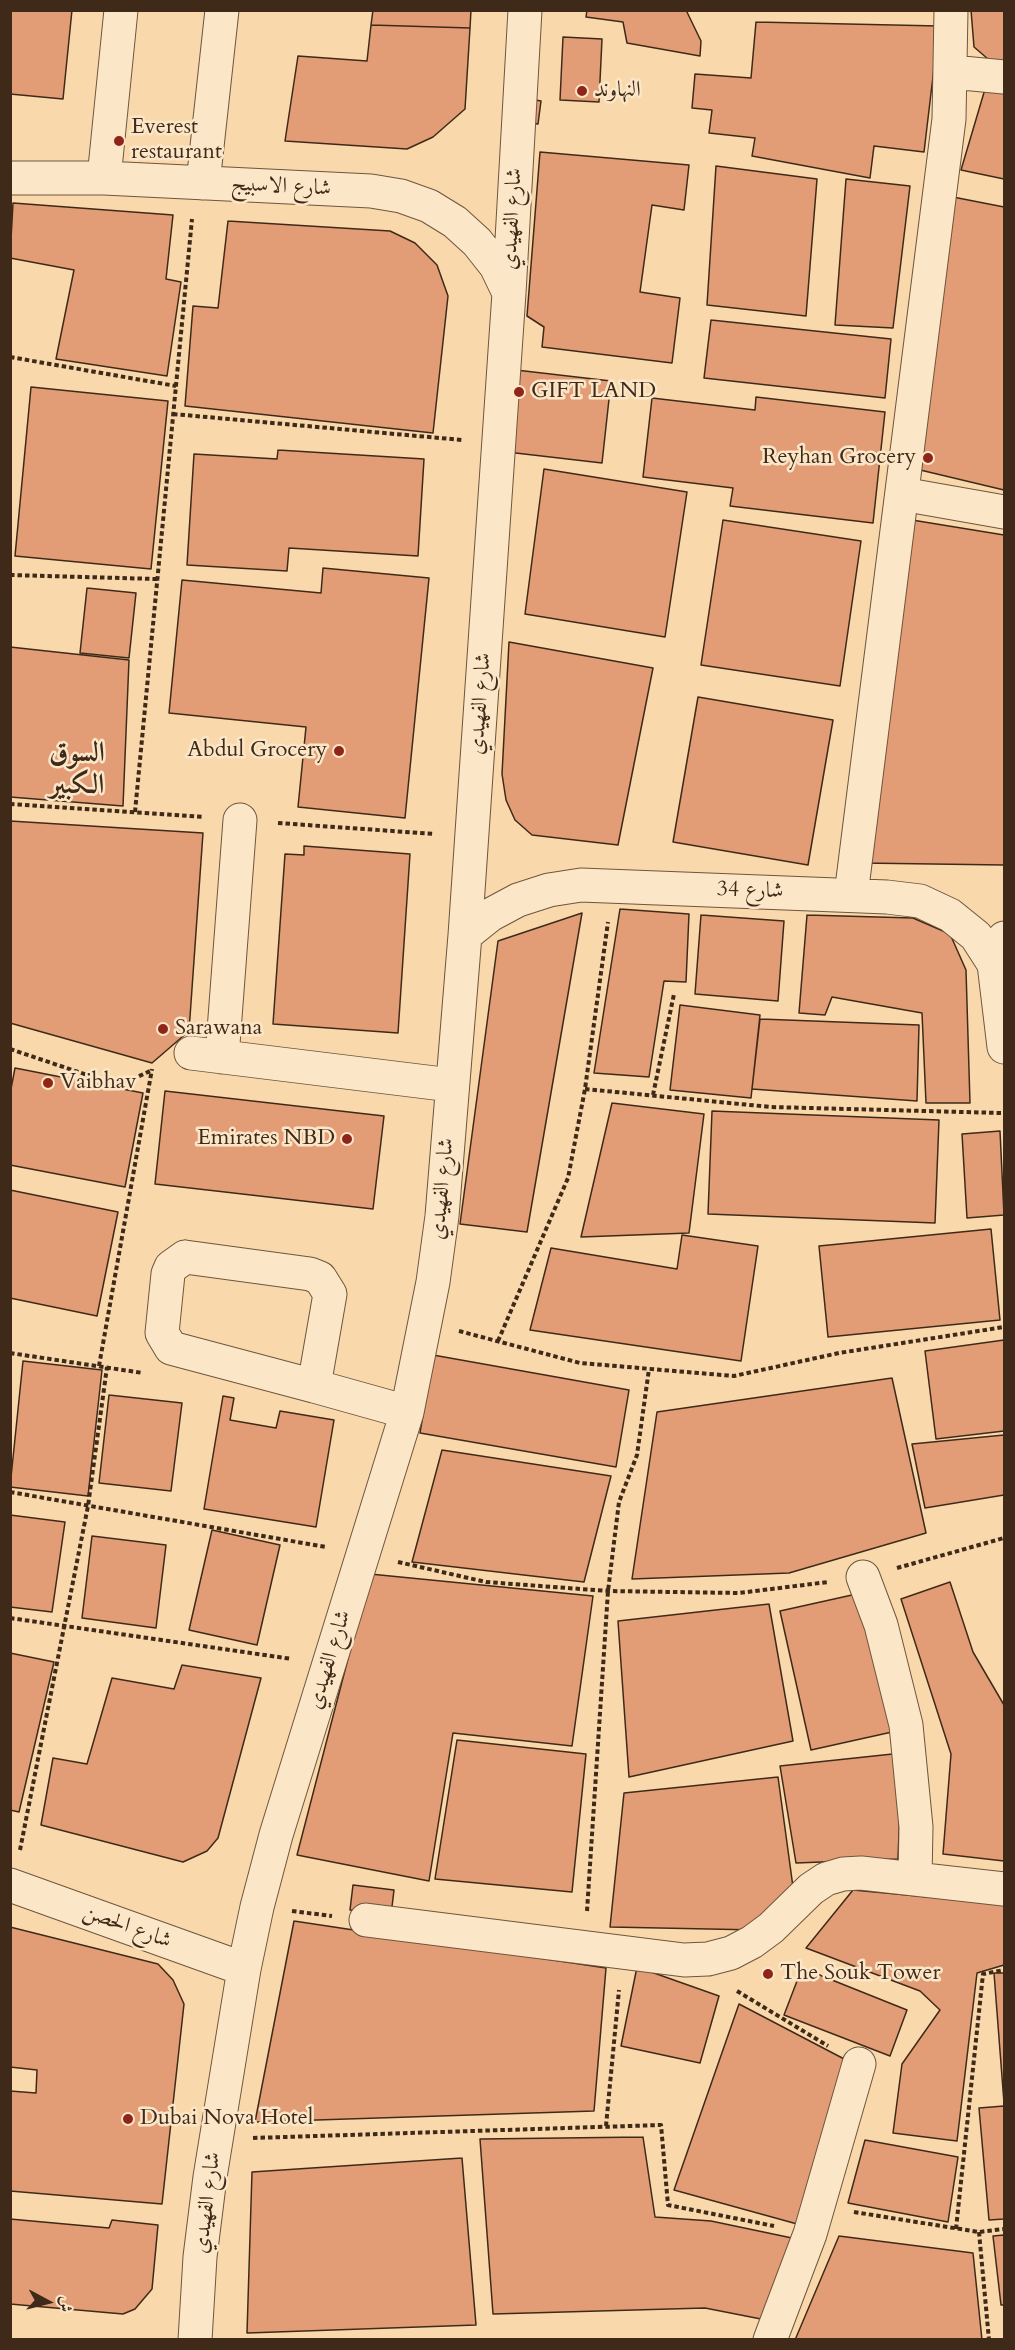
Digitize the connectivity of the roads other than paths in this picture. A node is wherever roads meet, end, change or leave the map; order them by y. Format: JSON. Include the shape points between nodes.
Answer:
{"nodes":[{"id":1,"x":121,"y":10,"type":"edge"},
{"id":2,"x":222,"y":10,"type":"edge"},
{"id":3,"x":525,"y":10,"type":"edge"},
{"id":4,"x":951,"y":10,"type":"edge"},
{"id":5,"x":952,"y":72,"type":"junction"},
{"id":6,"x":1005,"y":77,"type":"edge"},
{"id":7,"x":10,"y":178,"type":"edge"},
{"id":8,"x":104,"y":178,"type":"junction"},
{"id":9,"x":199,"y":183,"type":"junction"},
{"id":10,"x":509,"y":293,"type":"junction"},
{"id":11,"x":902,"y":494,"type":"junction"},
{"id":12,"x":1005,"y":512,"type":"edge"},
{"id":13,"x":240,"y":820,"type":"dead end"},
{"id":14,"x":851,"y":895,"type":"junction"},
{"id":15,"x":465,"y":935,"type":"junction"},
{"id":16,"x":999,"y":951,"type":"edge"},
{"id":17,"x":1005,"y":1047,"type":"edge"},
{"id":18,"x":451,"y":1085,"type":"junction"},
{"id":19,"x":314,"y":1386,"type":"junction"},
{"id":20,"x":407,"y":1412,"type":"junction"},
{"id":21,"x":863,"y":1577,"type":"road end"},
{"id":22,"x":915,"y":1879,"type":"junction"},
{"id":23,"x":12,"y":1885,"type":"edge"},
{"id":24,"x":1005,"y":1888,"type":"edge"},
{"id":25,"x":366,"y":1920,"type":"road end"},
{"id":26,"x":243,"y":1968,"type":"junction"},
{"id":27,"x":859,"y":2064,"type":"road end"},
{"id":28,"x":195,"y":2340,"type":"edge"},
{"id":29,"x":770,"y":2340,"type":"edge"}],
"edges":[{"from":1,"to":8,"type":"street"},
{"from":2,"to":9,"type":"street"},
{"from":3,"to":10,"type":"street","name":"شارع الفهيدي"},
{"from":4,"to":5,"type":"street"},
{"from":5,"to":6,"type":"street"},
{"from":5,"to":11,"type":"street"},
{"from":7,"to":8,"type":"street","name":"شارع الاسبيج"},
{"from":8,"to":9,"type":"street","name":"شارع الاسبيج"},
{"from":9,"to":10,"type":"street","name":"شارع الاسبيج","via":[[371,191],[401,196],[429,206],[455,222],[496,266]]},
{"from":10,"to":15,"type":"street","name":"شارع الفهيدي"},
{"from":11,"to":12,"type":"street"},
{"from":11,"to":14,"type":"street"},
{"from":13,"to":18,"type":"street","via":[[207,1055]]},
{"from":14,"to":15,"type":"street","name":"شارع 34","via":[[581,885],[518,900]]},
{"from":14,"to":16,"type":"street","name":"شارع 34","via":[[920,901],[950,915]]},
{"from":15,"to":18,"type":"street","name":"شارع الفهيدي"},
{"from":16,"to":17,"type":"street"},
{"from":18,"to":20,"type":"street","name":"شارع الفهيدي","via":[[442,1216],[426,1323]]},
{"from":19,"to":19,"type":"street","via":[[171,1348],[165,1342],[162,1325],[171,1267],[185,1257],[194,1257],[320,1278],[327,1285],[330,1304]]},
{"from":19,"to":20,"type":"street"},
{"from":20,"to":26,"type":"street","name":"شارع الفهيدي","via":[[257,1907]]},
{"from":21,"to":22,"type":"street","via":[[881,1625],[906,1725],[914,1797]]},
{"from":22,"to":24,"type":"street"},
{"from":22,"to":25,"type":"street","via":[[861,1873],[826,1880],[752,1942],[708,1959],[684,1960]]},
{"from":23,"to":26,"type":"street","name":"شارع الحصن"},
{"from":26,"to":28,"type":"street","name":"شارع الفهيدي","via":[[200,2257]]},
{"from":27,"to":29,"type":"street","via":[[814,2220]]}]}
